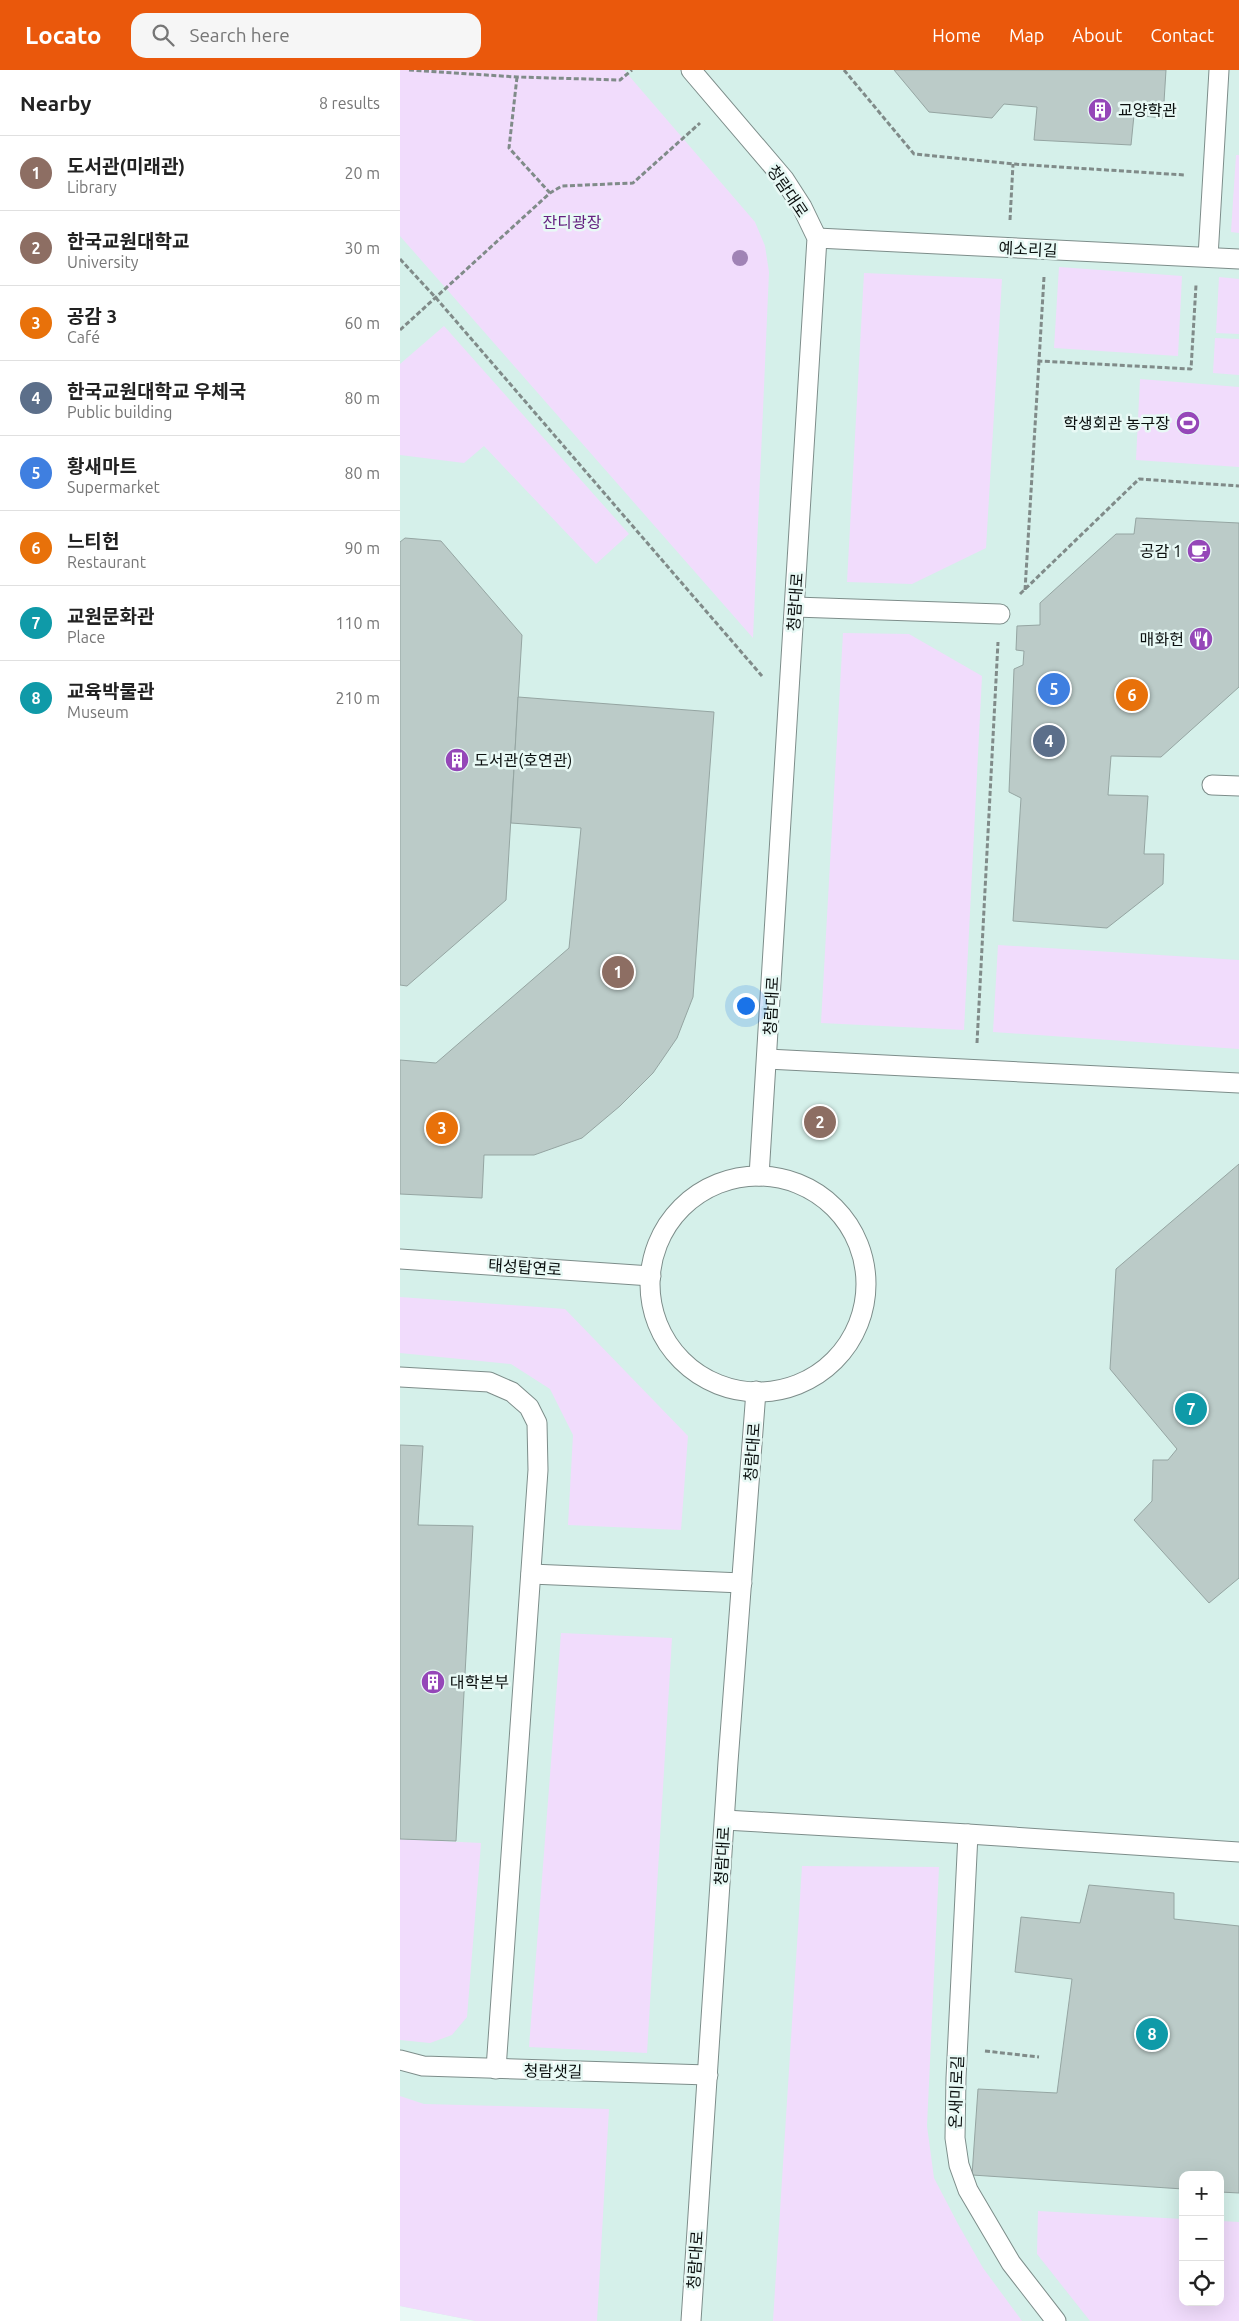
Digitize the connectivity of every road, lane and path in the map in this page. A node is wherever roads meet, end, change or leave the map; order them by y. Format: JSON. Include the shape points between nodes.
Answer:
{"nodes":[{"id":1,"x":409,"y":70,"type":"edge"},
{"id":2,"x":632,"y":70,"type":"edge"},
{"id":3,"x":691,"y":70,"type":"edge"},
{"id":4,"x":844,"y":70,"type":"edge"},
{"id":5,"x":1219,"y":70,"type":"edge"},
{"id":6,"x":517,"y":77,"type":"junction"},
{"id":7,"x":721,"y":104,"type":"junction"},
{"id":8,"x":1013,"y":164,"type":"junction"},
{"id":9,"x":1213,"y":177,"type":"junction"},
{"id":10,"x":550,"y":193,"type":"junction"},
{"id":11,"x":817,"y":238,"type":"junction"},
{"id":12,"x":1008,"y":248,"type":"junction"},
{"id":13,"x":1045,"y":249,"type":"junction"},
{"id":14,"x":1203,"y":257,"type":"junction"},
{"id":15,"x":400,"y":259,"type":"edge"},
{"id":16,"x":1239,"y":259,"type":"edge"},
{"id":17,"x":436,"y":298,"type":"junction"},
{"id":18,"x":400,"y":330,"type":"edge"},
{"id":19,"x":1039,"y":361,"type":"junction"},
{"id":20,"x":1239,"y":486,"type":"edge"},
{"id":21,"x":1025,"y":590,"type":"junction"},
{"id":22,"x":795,"y":606,"type":"junction"},
{"id":23,"x":1000,"y":614,"type":"junction"},
{"id":24,"x":789,"y":706,"type":"junction"},
{"id":25,"x":1212,"y":785,"type":"dead end"},
{"id":26,"x":1239,"y":786,"type":"edge"},
{"id":27,"x":767,"y":1059,"type":"junction"},
{"id":28,"x":976,"y":1068,"type":"junction"},
{"id":29,"x":1239,"y":1084,"type":"edge"},
{"id":30,"x":759,"y":1176,"type":"junction"},
{"id":31,"x":400,"y":1259,"type":"edge"},
{"id":32,"x":651,"y":1276,"type":"junction"},
{"id":33,"x":400,"y":1377,"type":"edge"},
{"id":34,"x":756,"y":1391,"type":"junction"},
{"id":35,"x":531,"y":1574,"type":"junction"},
{"id":36,"x":742,"y":1583,"type":"junction"},
{"id":37,"x":724,"y":1820,"type":"junction"},
{"id":38,"x":968,"y":1834,"type":"junction"},
{"id":39,"x":1239,"y":1852,"type":"edge"},
{"id":40,"x":957,"y":2048,"type":"junction"},
{"id":41,"x":1039,"y":2057,"type":"dead end"},
{"id":42,"x":400,"y":2060,"type":"edge"},
{"id":43,"x":496,"y":2069,"type":"junction"},
{"id":44,"x":708,"y":2075,"type":"junction"},
{"id":45,"x":691,"y":2321,"type":"edge"},
{"id":46,"x":1056,"y":2321,"type":"edge"}],
"edges":[{"from":1,"to":6,"type":"path"},
{"from":2,"to":6,"type":"path","via":[[620,80]]},
{"from":3,"to":7,"type":"lane","name":"청람대로"},
{"from":4,"to":8,"type":"path","via":[[914,154]]},
{"from":5,"to":9,"type":"lane"},
{"from":6,"to":10,"type":"path","via":[[508,148]]},
{"from":7,"to":10,"type":"path","via":[[633,183],[562,186]]},
{"from":7,"to":11,"type":"lane","name":"청람대로","via":[[784,180]]},
{"from":8,"to":9,"type":"path"},
{"from":8,"to":12,"type":"path"},
{"from":9,"to":14,"type":"lane"},
{"from":10,"to":17,"type":"path"},
{"from":11,"to":12,"type":"lane","name":"예소리길"},
{"from":11,"to":22,"type":"lane","name":"청람대로"},
{"from":12,"to":13,"type":"lane","name":"예소리길"},
{"from":13,"to":14,"type":"lane","name":"예소리길"},
{"from":13,"to":19,"type":"path"},
{"from":14,"to":16,"type":"lane","name":"예소리길"},
{"from":14,"to":19,"type":"path","via":[[1192,369]]},
{"from":15,"to":17,"type":"path"},
{"from":17,"to":18,"type":"path"},
{"from":17,"to":24,"type":"path"},
{"from":19,"to":21,"type":"path"},
{"from":20,"to":21,"type":"path","via":[[1139,479]]},
{"from":21,"to":23,"type":"path"},
{"from":22,"to":23,"type":"lane"},
{"from":22,"to":24,"type":"lane","name":"청람대로"},
{"from":23,"to":28,"type":"path"},
{"from":24,"to":27,"type":"lane","name":"청람대로"},
{"from":25,"to":26,"type":"lane"},
{"from":27,"to":28,"type":"lane"},
{"from":27,"to":30,"type":"lane","name":"청람대로"},
{"from":28,"to":29,"type":"lane"},
{"from":30,"to":32,"type":"lane","via":[[746,1175],[706,1188],[673,1216],[653,1253]]},
{"from":30,"to":34,"type":"lane","via":[[788,1178],[826,1198],[854,1231],[866,1271],[863,1314],[843,1352],[810,1380],[770,1392]]},
{"from":31,"to":32,"type":"lane","name":"태성탑연로"},
{"from":32,"to":34,"type":"lane","via":[[649,1296],[662,1336],[690,1369],[727,1388]]},
{"from":33,"to":35,"type":"lane","via":[[489,1382],[512,1392],[529,1407],[537,1423],[539,1445]]},
{"from":34,"to":36,"type":"lane","name":"청람대로"},
{"from":35,"to":36,"type":"lane"},
{"from":35,"to":43,"type":"lane"},
{"from":36,"to":37,"type":"lane","name":"청람대로"},
{"from":37,"to":38,"type":"lane"},
{"from":37,"to":44,"type":"lane","name":"청람대로"},
{"from":38,"to":39,"type":"lane"},
{"from":38,"to":40,"type":"lane","name":"온새미로길"},
{"from":40,"to":41,"type":"path"},
{"from":40,"to":46,"type":"lane","name":"온새미로길","via":[[955,2138],[968,2190],[1011,2263]]},
{"from":42,"to":43,"type":"lane","name":"청람샛길","via":[[423,2066]]},
{"from":43,"to":44,"type":"lane","name":"청람샛길"},
{"from":44,"to":45,"type":"lane","name":"청람대로"}]}
